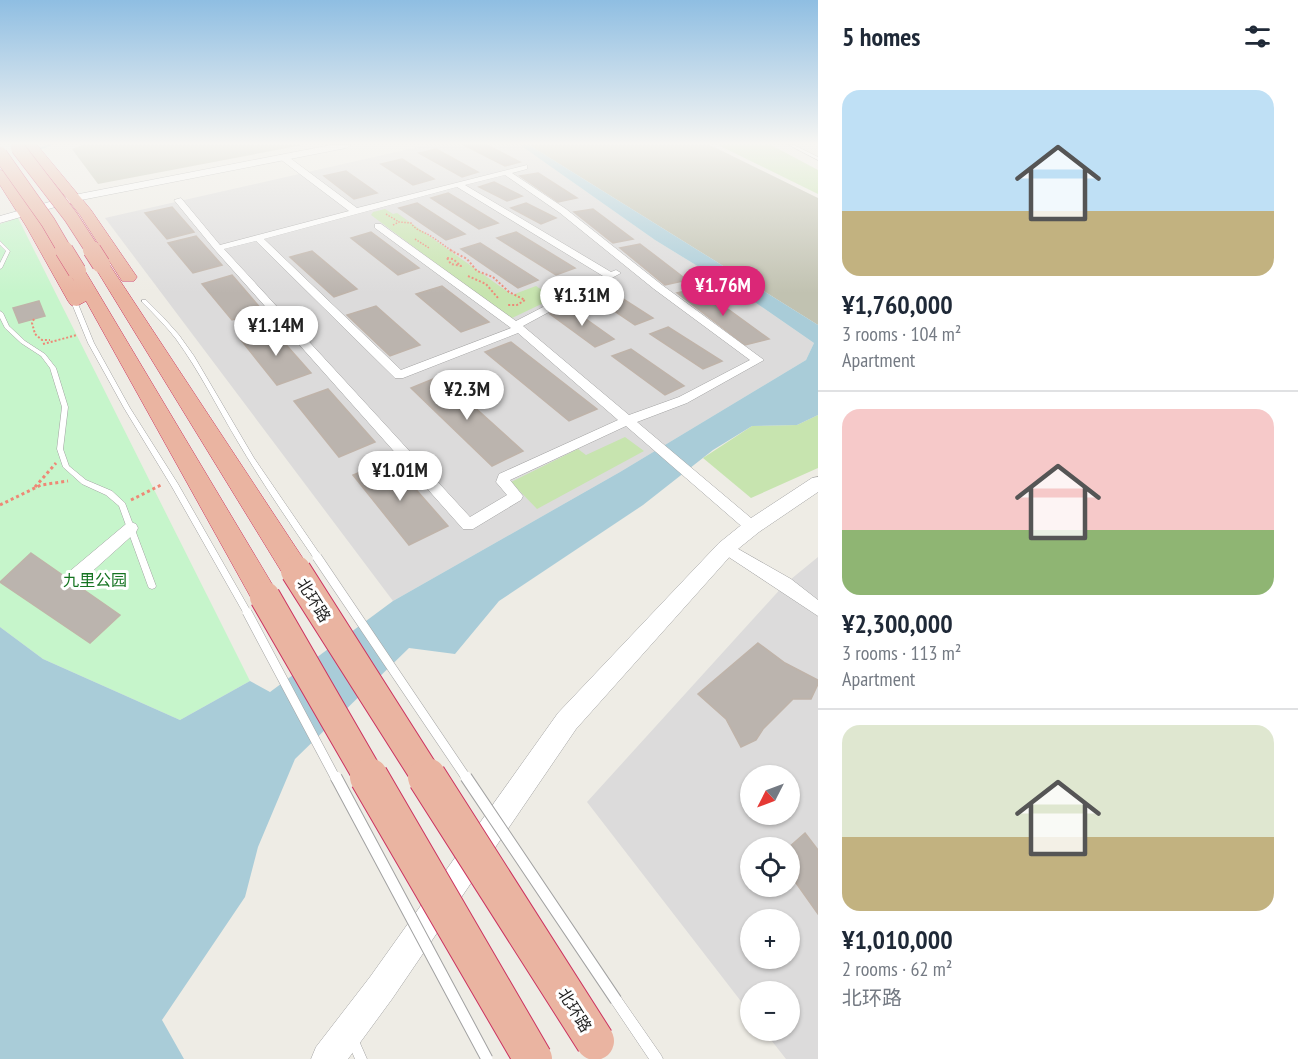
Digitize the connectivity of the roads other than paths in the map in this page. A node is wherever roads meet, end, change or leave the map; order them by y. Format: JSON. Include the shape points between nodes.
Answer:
{"nodes":[{"id":1,"x":13,"y":194,"type":"edge"},
{"id":2,"x":29,"y":194,"type":"edge"},
{"id":3,"x":55,"y":194,"type":"edge"},
{"id":4,"x":71,"y":194,"type":"edge"},
{"id":5,"x":92,"y":194,"type":"edge"},
{"id":6,"x":333,"y":194,"type":"edge"},
{"id":7,"x":418,"y":194,"type":"edge"},
{"id":8,"x":474,"y":194,"type":"edge"},
{"id":9,"x":538,"y":194,"type":"edge"},
{"id":10,"x":74,"y":198,"type":"junction"},
{"id":11,"x":178,"y":200,"type":"dead end"},
{"id":12,"x":355,"y":211,"type":"junction"},
{"id":13,"x":25,"y":212,"type":"junction"},
{"id":14,"x":0,"y":220,"type":"edge"},
{"id":15,"x":378,"y":226,"type":"dead end"},
{"id":16,"x":257,"y":237,"type":"junction"},
{"id":17,"x":0,"y":242,"type":"edge"},
{"id":18,"x":218,"y":248,"type":"junction"},
{"id":19,"x":632,"y":267,"type":"junction"},
{"id":20,"x":0,"y":268,"type":"edge"},
{"id":21,"x":609,"y":275,"type":"junction"},
{"id":22,"x":74,"y":282,"type":"junction"},
{"id":23,"x":144,"y":301,"type":"junction"},
{"id":24,"x":0,"y":313,"type":"edge"},
{"id":25,"x":517,"y":328,"type":"junction"},
{"id":26,"x":627,"y":422,"type":"junction"},
{"id":27,"x":215,"y":443,"type":"junction"},
{"id":28,"x":818,"y":483,"type":"edge"},
{"id":29,"x":752,"y":527,"type":"junction"},
{"id":30,"x":131,"y":528,"type":"junction"},
{"id":31,"x":726,"y":548,"type":"junction"},
{"id":32,"x":306,"y":563,"type":"junction"},
{"id":33,"x":70,"y":581,"type":"dead end"},
{"id":34,"x":152,"y":586,"type":"dead end"},
{"id":35,"x":256,"y":605,"type":"junction"},
{"id":36,"x":818,"y":609,"type":"edge"},
{"id":37,"x":348,"y":1031,"type":"junction"},
{"id":38,"x":601,"y":1050,"type":"edge"},
{"id":39,"x":327,"y":1059,"type":"edge"},
{"id":40,"x":361,"y":1059,"type":"edge"},
{"id":41,"x":488,"y":1059,"type":"edge"},
{"id":42,"x":533,"y":1059,"type":"edge"},
{"id":43,"x":657,"y":1059,"type":"edge"}],
"edges":[{"from":1,"to":13,"type":"highway"},
{"from":2,"to":22,"type":"highway","bridge":true,"via":[[48,222]]},
{"from":3,"to":27,"type":"highway","name":"北环路","bridge":true},
{"from":4,"to":10,"type":"highway"},
{"from":5,"to":10,"type":"street"},
{"from":6,"to":12,"type":"street"},
{"from":7,"to":12,"type":"street"},
{"from":8,"to":21,"type":"street"},
{"from":9,"to":19,"type":"street"},
{"from":10,"to":13,"type":"street"},
{"from":10,"to":23,"type":"highway"},
{"from":11,"to":18,"type":"street"},
{"from":12,"to":16,"type":"street"},
{"from":13,"to":14,"type":"street"},
{"from":13,"to":22,"type":"highway"},
{"from":15,"to":25,"type":"street"},
{"from":16,"to":18,"type":"street"},
{"from":16,"to":25,"type":"street","via":[[399,375]]},
{"from":17,"to":20,"type":"lane","via":[[8,251]]},
{"from":18,"to":26,"type":"street","via":[[468,525],[516,496],[503,482],[504,477]]},
{"from":19,"to":21,"type":"street"},
{"from":19,"to":26,"type":"street","via":[[758,360],[683,400]]},
{"from":21,"to":25,"type":"street"},
{"from":22,"to":35,"type":"highway","via":[[188,464]]},
{"from":22,"to":35,"type":"lane","via":[[87,334],[127,408]]},
{"from":23,"to":27,"type":"highway","via":[[155,324],[198,386]]},
{"from":23,"to":32,"type":"lane","name":"北环路","via":[[167,321],[207,382]]},
{"from":24,"to":30,"type":"lane","via":[[7,327],[43,355],[53,368],[65,407],[60,449],[66,467],[122,505]]},
{"from":25,"to":26,"type":"street"},
{"from":26,"to":29,"type":"street"},
{"from":27,"to":32,"type":"highway","name":"北环路"},
{"from":28,"to":29,"type":"street"},
{"from":29,"to":31,"type":"street"},
{"from":30,"to":33,"type":"street"},
{"from":30,"to":34,"type":"lane"},
{"from":31,"to":36,"type":"street"},
{"from":31,"to":37,"type":"street","via":[[567,721]]},
{"from":32,"to":38,"type":"highway","name":"北环路","bridge":true},
{"from":32,"to":43,"type":"lane","name":"北环路","bridge":true},
{"from":35,"to":41,"type":"lane","bridge":true},
{"from":35,"to":42,"type":"highway","bridge":true},
{"from":37,"to":39,"type":"street"},
{"from":37,"to":40,"type":"lane"}]}
